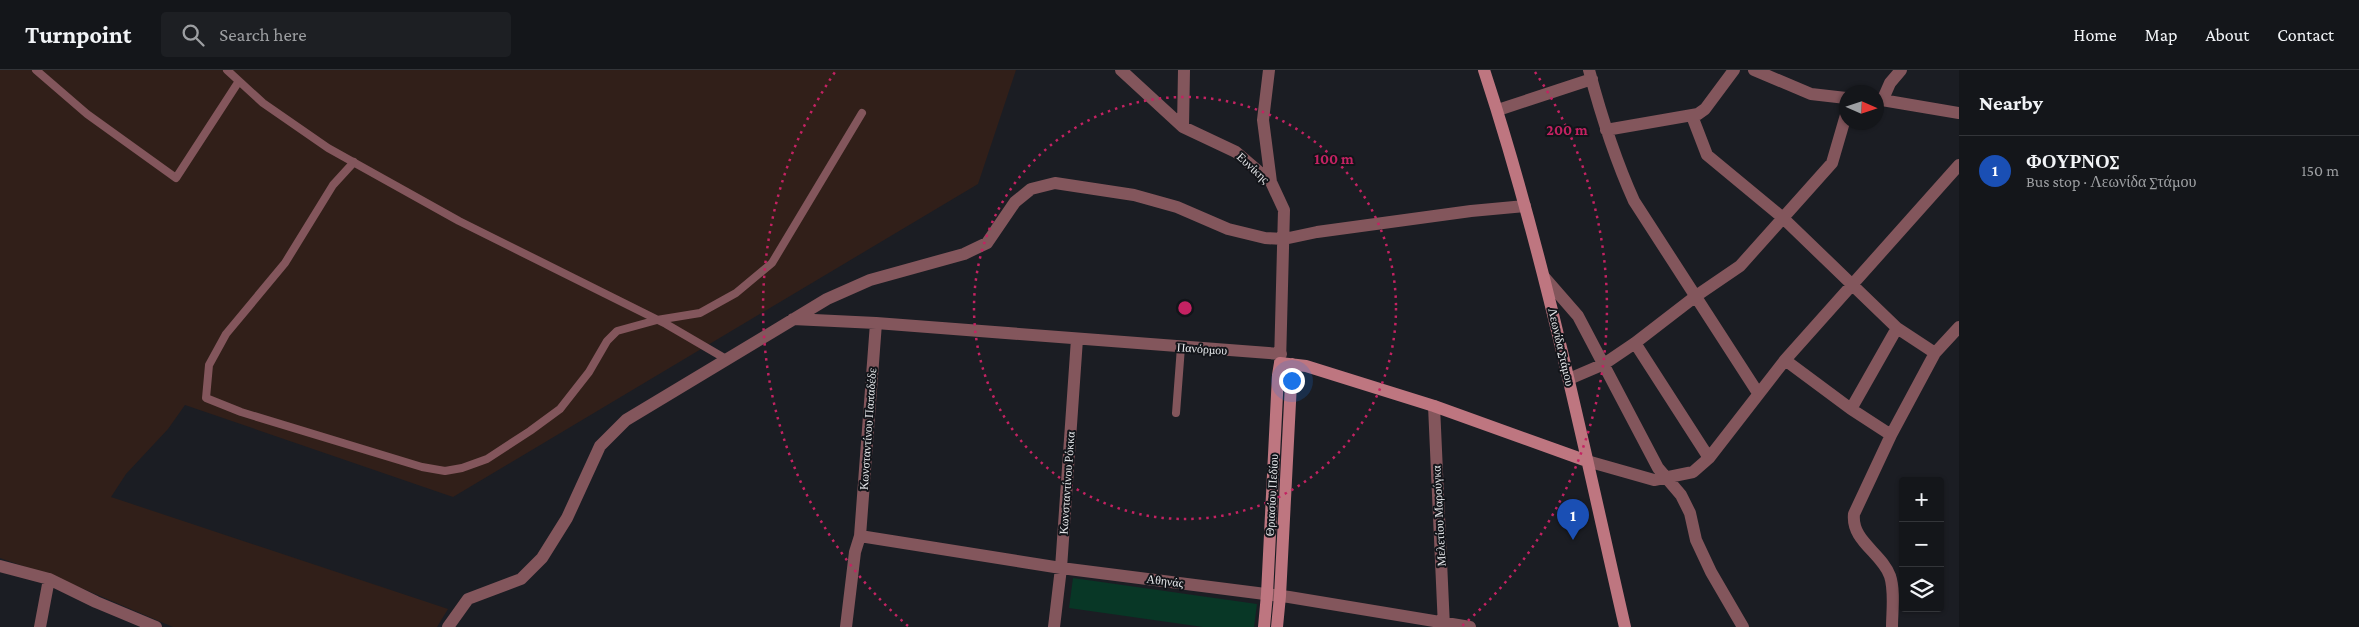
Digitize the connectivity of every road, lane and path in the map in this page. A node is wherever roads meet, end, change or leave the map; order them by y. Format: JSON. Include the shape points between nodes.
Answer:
{"nodes":[{"id":1,"x":36,"y":70,"type":"edge"},
{"id":2,"x":227,"y":70,"type":"edge"},
{"id":3,"x":1121,"y":70,"type":"edge"},
{"id":4,"x":1184,"y":70,"type":"edge"},
{"id":5,"x":1269,"y":70,"type":"edge"},
{"id":6,"x":1484,"y":70,"type":"edge"},
{"id":7,"x":1734,"y":70,"type":"edge"},
{"id":8,"x":1754,"y":70,"type":"edge"},
{"id":9,"x":1901,"y":70,"type":"edge"},
{"id":10,"x":1591,"y":74,"type":"edge"},
{"id":11,"x":239,"y":81,"type":"junction"},
{"id":12,"x":1884,"y":93,"type":"edge"},
{"id":13,"x":1839,"y":97,"type":"edge"},
{"id":14,"x":1884,"y":100,"type":"edge"},
{"id":15,"x":1498,"y":110,"type":"junction"},
{"id":16,"x":862,"y":113,"type":"dead end"},
{"id":17,"x":1959,"y":113,"type":"edge"},
{"id":18,"x":1692,"y":116,"type":"junction"},
{"id":19,"x":1183,"y":127,"type":"junction"},
{"id":20,"x":1606,"y":130,"type":"junction"},
{"id":21,"x":1842,"y":130,"type":"edge"},
{"id":22,"x":354,"y":162,"type":"junction"},
{"id":23,"x":1959,"y":165,"type":"edge"},
{"id":24,"x":1271,"y":182,"type":"junction"},
{"id":25,"x":1525,"y":206,"type":"junction"},
{"id":26,"x":1783,"y":218,"type":"junction"},
{"id":27,"x":1284,"y":239,"type":"junction"},
{"id":28,"x":1544,"y":277,"type":"junction"},
{"id":29,"x":1853,"y":284,"type":"junction"},
{"id":30,"x":1696,"y":296,"type":"junction"},
{"id":31,"x":793,"y":319,"type":"junction"},
{"id":32,"x":657,"y":320,"type":"junction"},
{"id":33,"x":876,"y":323,"type":"junction"},
{"id":34,"x":1959,"y":326,"type":"edge"},
{"id":35,"x":1897,"y":328,"type":"junction"},
{"id":36,"x":1077,"y":338,"type":"junction"},
{"id":37,"x":1635,"y":343,"type":"junction"},
{"id":38,"x":1181,"y":347,"type":"junction"},
{"id":39,"x":1935,"y":354,"type":"junction"},
{"id":40,"x":726,"y":359,"type":"junction"},
{"id":41,"x":1284,"y":360,"type":"junction"},
{"id":42,"x":1785,"y":360,"type":"junction"},
{"id":43,"x":1604,"y":364,"type":"junction"},
{"id":44,"x":1569,"y":379,"type":"junction"},
{"id":45,"x":1758,"y":394,"type":"junction"},
{"id":46,"x":1434,"y":406,"type":"junction"},
{"id":47,"x":1851,"y":410,"type":"junction"},
{"id":48,"x":1176,"y":413,"type":"dead end"},
{"id":49,"x":1891,"y":435,"type":"junction"},
{"id":50,"x":1709,"y":458,"type":"junction"},
{"id":51,"x":1587,"y":461,"type":"junction"},
{"id":52,"x":1667,"y":478,"type":"junction"},
{"id":53,"x":860,"y":536,"type":"junction"},
{"id":54,"x":0,"y":566,"type":"edge"},
{"id":55,"x":1061,"y":568,"type":"junction"},
{"id":56,"x":49,"y":579,"type":"junction"},
{"id":57,"x":1274,"y":595,"type":"junction"},
{"id":58,"x":1444,"y":625,"type":"edge"},
{"id":59,"x":40,"y":627,"type":"edge"},
{"id":60,"x":156,"y":627,"type":"edge"},
{"id":61,"x":448,"y":627,"type":"edge"},
{"id":62,"x":846,"y":627,"type":"edge"},
{"id":63,"x":1054,"y":627,"type":"edge"},
{"id":64,"x":1264,"y":627,"type":"edge"},
{"id":65,"x":1277,"y":627,"type":"edge"},
{"id":66,"x":1470,"y":627,"type":"edge"},
{"id":67,"x":1625,"y":627,"type":"edge"},
{"id":68,"x":1742,"y":627,"type":"edge"},
{"id":69,"x":1892,"y":627,"type":"edge"}],
"edges":[{"from":1,"to":11,"type":"lane","via":[[88,114],[176,178]]},
{"from":2,"to":11,"type":"lane"},
{"from":3,"to":19,"type":"street","name":"Ευνίκης"},
{"from":4,"to":19,"type":"street"},
{"from":5,"to":24,"type":"street","via":[[1263,120]]},
{"from":6,"to":15,"type":"main road","name":"Λεωνίδα Στάμου"},
{"from":7,"to":18,"type":"street","via":[[1705,109]]},
{"from":8,"to":13,"type":"street","via":[[1811,94]]},
{"from":9,"to":12,"type":"street"},
{"from":10,"to":15,"type":"street"},
{"from":10,"to":20,"type":"street"},
{"from":11,"to":22,"type":"lane","via":[[328,148]]},
{"from":14,"to":17,"type":"street"},
{"from":15,"to":25,"type":"main road","name":"Λεωνίδα Στάμου"},
{"from":16,"to":32,"type":"lane","via":[[772,263],[736,293],[700,313]]},
{"from":18,"to":20,"type":"street"},
{"from":18,"to":26,"type":"street","via":[[1707,155]]},
{"from":19,"to":24,"type":"street","name":"Ευνίκης","via":[[1236,152]]},
{"from":20,"to":30,"type":"street","via":[[1634,201]]},
{"from":21,"to":26,"type":"street","via":[[1832,163]]},
{"from":22,"to":32,"type":"lane","via":[[459,221]]},
{"from":22,"to":32,"type":"lane","via":[[333,185],[285,263],[226,334],[209,364],[206,398],[422,467],[445,471],[487,458],[530,431],[560,409],[617,331]]},
{"from":23,"to":29,"type":"street"},
{"from":24,"to":27,"type":"street","name":"Ευνίκης","via":[[1284,210]]},
{"from":25,"to":27,"type":"street","via":[[1355,226]]},
{"from":25,"to":28,"type":"main road","name":"Λεωνίδα Στάμου"},
{"from":26,"to":29,"type":"street"},
{"from":26,"to":30,"type":"street","via":[[1740,266]]},
{"from":27,"to":31,"type":"street","via":[[1228,229],[1134,195],[1054,183],[1031,188],[1015,202],[987,243],[964,254],[870,280]]},
{"from":27,"to":41,"type":"street","name":"Ευνίκης"},
{"from":28,"to":43,"type":"street","via":[[1578,316]]},
{"from":28,"to":44,"type":"main road","name":"Λεωνίδα Στάμου"},
{"from":29,"to":35,"type":"street"},
{"from":29,"to":42,"type":"street"},
{"from":30,"to":37,"type":"street"},
{"from":30,"to":45,"type":"street"},
{"from":31,"to":33,"type":"street","name":"Πανόρμου"},
{"from":31,"to":40,"type":"street"},
{"from":32,"to":40,"type":"lane"},
{"from":33,"to":36,"type":"street","name":"Πανόρμου"},
{"from":33,"to":53,"type":"street","name":"Κωνσταντίνου Παπαδέδε"},
{"from":34,"to":39,"type":"street"},
{"from":35,"to":39,"type":"street"},
{"from":35,"to":47,"type":"street"},
{"from":36,"to":38,"type":"street","name":"Πανόρμου"},
{"from":36,"to":55,"type":"street","name":"Κωνσταντίνου Ρόκκα"},
{"from":37,"to":43,"type":"street"},
{"from":37,"to":50,"type":"street"},
{"from":38,"to":41,"type":"street","name":"Πανόρμου"},
{"from":38,"to":48,"type":"lane"},
{"from":39,"to":49,"type":"street"},
{"from":40,"to":61,"type":"street","via":[[626,420],[600,446],[567,518],[542,558],[521,579],[468,598]]},
{"from":41,"to":46,"type":"main road","name":"Πανόρμου"},
{"from":41,"to":57,"type":"main road","name":"Θριασίου Πεδίου","via":[[1278,375]]},
{"from":42,"to":45,"type":"street"},
{"from":42,"to":47,"type":"street"},
{"from":43,"to":44,"type":"street"},
{"from":43,"to":52,"type":"street","via":[[1658,468]]},
{"from":44,"to":51,"type":"main road","name":"Λεωνίδα Στάμου"},
{"from":45,"to":50,"type":"street"},
{"from":46,"to":51,"type":"main road","name":"Πανόρμου"},
{"from":46,"to":58,"type":"street","name":"Μελετίου Μαρούγκα"},
{"from":47,"to":49,"type":"street"},
{"from":49,"to":69,"type":"street","via":[[1854,514],[1854,522],[1858,533],[1891,578]]},
{"from":50,"to":52,"type":"street","via":[[1693,472]]},
{"from":51,"to":52,"type":"street","via":[[1654,480]]},
{"from":51,"to":67,"type":"main road","name":"Λεωνίδα Στάμου"},
{"from":52,"to":68,"type":"street","via":[[1681,495],[1710,572]]},
{"from":53,"to":55,"type":"street","name":"Αθηνάς"},
{"from":53,"to":62,"type":"street","name":"Κωνσταντίνου Παπαδέδε","via":[[855,552]]},
{"from":54,"to":56,"type":"street"},
{"from":55,"to":57,"type":"street","name":"Αθηνάς"},
{"from":55,"to":63,"type":"street","name":"Κωνσταντίνου Ρόκκα"},
{"from":56,"to":59,"type":"street"},
{"from":56,"to":60,"type":"street"},
{"from":57,"to":58,"type":"street","name":"Αθηνάς"},
{"from":57,"to":64,"type":"main road","name":"Θριασίου Πεδίου"},
{"from":57,"to":65,"type":"main road","name":"Θριασίου Πεδίου"},
{"from":58,"to":66,"type":"street","name":"Αθηνάς"}]}
